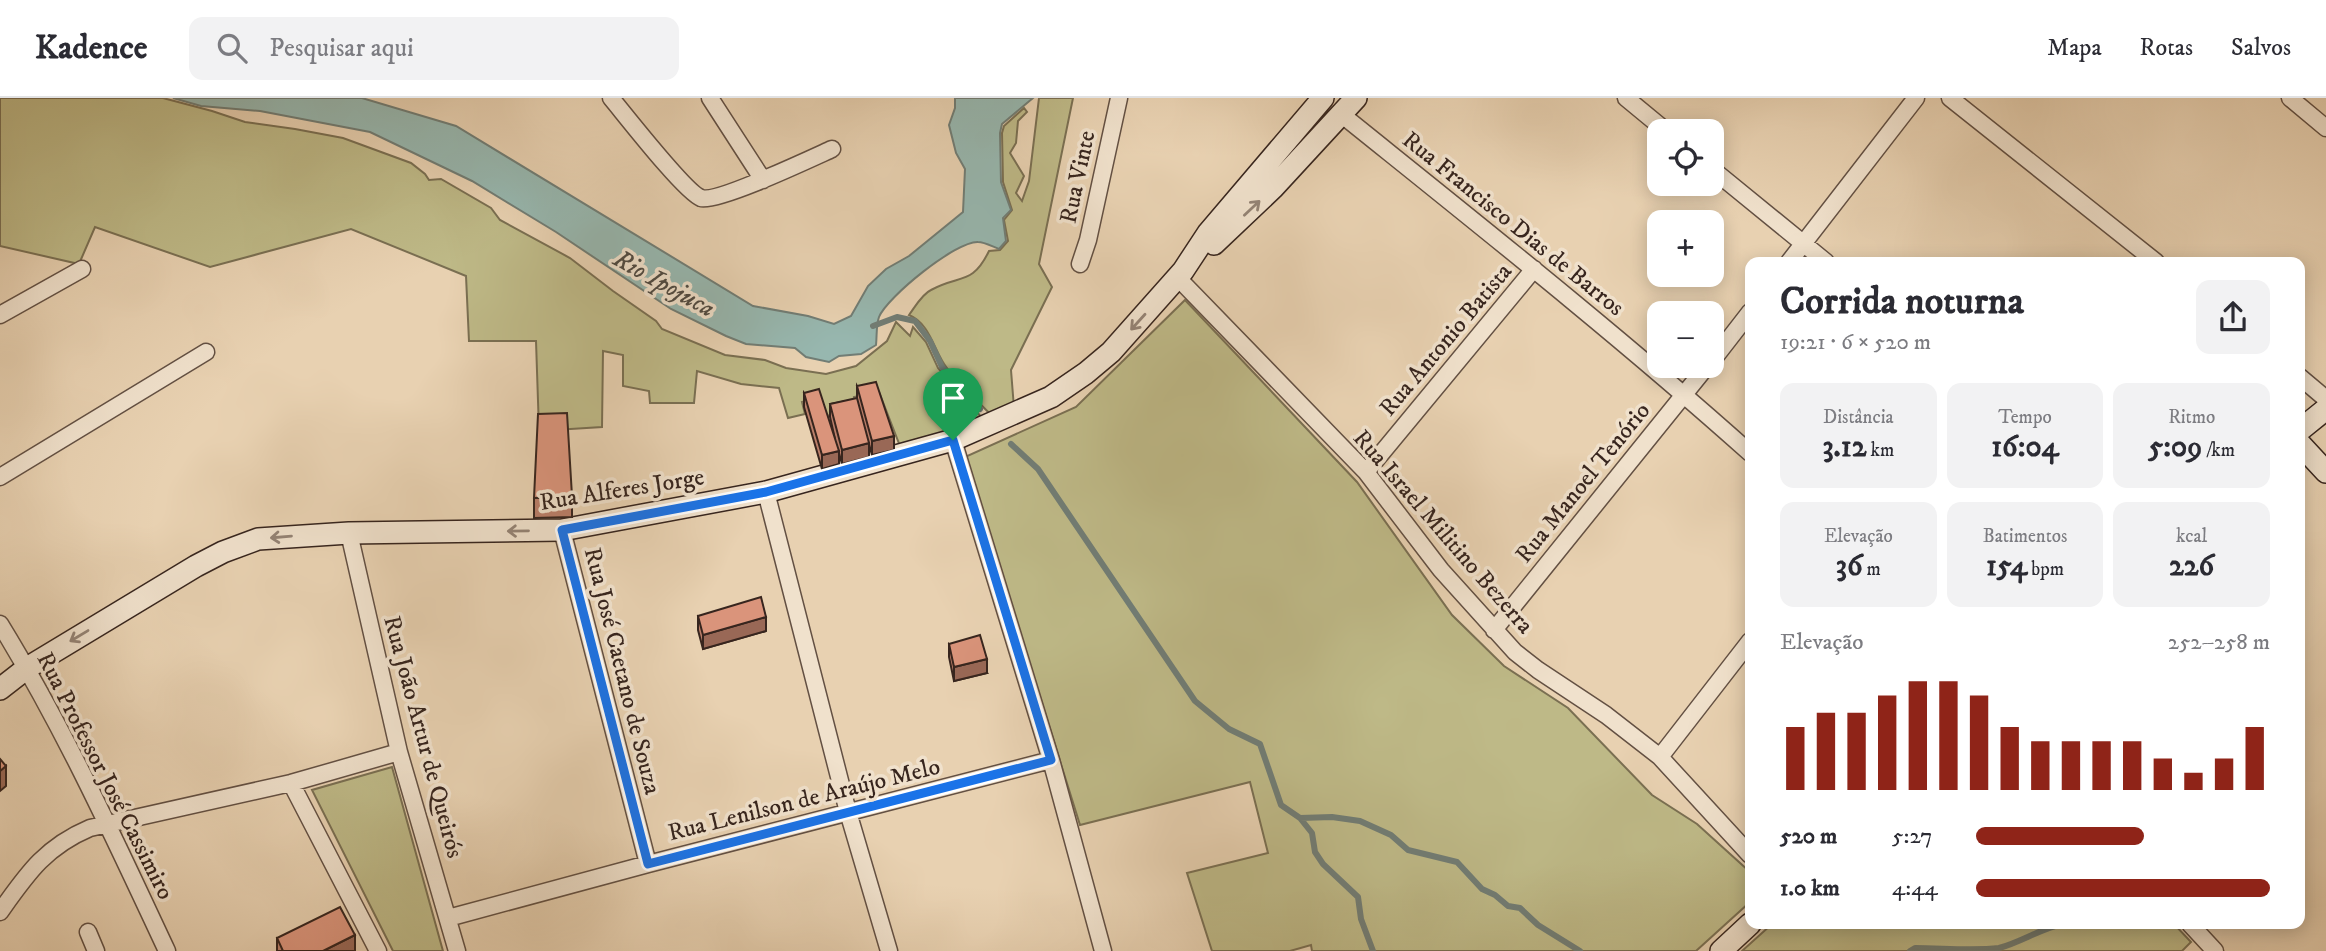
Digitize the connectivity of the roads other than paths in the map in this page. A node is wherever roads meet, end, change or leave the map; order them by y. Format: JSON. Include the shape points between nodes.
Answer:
{"nodes":[{"id":1,"x":611,"y":98,"type":"edge"},
{"id":2,"x":710,"y":98,"type":"edge"},
{"id":3,"x":1129,"y":98,"type":"edge"},
{"id":4,"x":1323,"y":98,"type":"edge"},
{"id":5,"x":1626,"y":98,"type":"edge"},
{"id":6,"x":1916,"y":98,"type":"edge"},
{"id":7,"x":1950,"y":98,"type":"edge"},
{"id":8,"x":2290,"y":98,"type":"edge"},
{"id":9,"x":1117,"y":106,"type":"edge"},
{"id":10,"x":1348,"y":106,"type":"edge"},
{"id":11,"x":1651,"y":119,"type":"edge"},
{"id":12,"x":2326,"y":128,"type":"edge"},
{"id":13,"x":832,"y":149,"type":"dead end"},
{"id":14,"x":1724,"y":179,"type":"edge"},
{"id":15,"x":762,"y":180,"type":"junction"},
{"id":16,"x":1804,"y":245,"type":"junction"},
{"id":17,"x":1794,"y":257,"type":"edge"},
{"id":18,"x":1820,"y":257,"type":"edge"},
{"id":19,"x":2150,"y":257,"type":"edge"},
{"id":20,"x":1080,"y":264,"type":"dead end"},
{"id":21,"x":82,"y":269,"type":"dead end"},
{"id":22,"x":1534,"y":269,"type":"junction"},
{"id":23,"x":1180,"y":274,"type":"junction"},
{"id":24,"x":0,"y":315,"type":"edge"},
{"id":25,"x":1745,"y":318,"type":"edge"},
{"id":26,"x":1724,"y":345,"type":"edge"},
{"id":27,"x":206,"y":352,"type":"dead end"},
{"id":28,"x":1697,"y":378,"type":"edge"},
{"id":29,"x":2305,"y":381,"type":"edge"},
{"id":30,"x":1684,"y":395,"type":"junction"},
{"id":31,"x":2326,"y":399,"type":"edge"},
{"id":32,"x":2326,"y":409,"type":"edge"},
{"id":33,"x":2305,"y":426,"type":"edge"},
{"id":34,"x":953,"y":440,"type":"junction"},
{"id":35,"x":1745,"y":449,"type":"edge"},
{"id":36,"x":2305,"y":449,"type":"edge"},
{"id":37,"x":1366,"y":472,"type":"junction"},
{"id":38,"x":2326,"y":472,"type":"edge"},
{"id":39,"x":0,"y":477,"type":"edge"},
{"id":40,"x":766,"y":492,"type":"junction"},
{"id":41,"x":562,"y":530,"type":"junction"},
{"id":42,"x":349,"y":533,"type":"junction"},
{"id":43,"x":0,"y":624,"type":"edge"},
{"id":44,"x":1494,"y":630,"type":"junction"},
{"id":45,"x":1745,"y":647,"type":"edge"},
{"id":46,"x":27,"y":668,"type":"junction"},
{"id":47,"x":0,"y":689,"type":"edge"},
{"id":48,"x":399,"y":752,"type":"junction"},
{"id":49,"x":1660,"y":757,"type":"junction"},
{"id":50,"x":1051,"y":760,"type":"junction"},
{"id":51,"x":291,"y":783,"type":"junction"},
{"id":52,"x":848,"y":812,"type":"junction"},
{"id":53,"x":107,"y":824,"type":"junction"},
{"id":54,"x":1745,"y":850,"type":"edge"},
{"id":55,"x":648,"y":864,"type":"junction"},
{"id":56,"x":0,"y":912,"type":"edge"},
{"id":57,"x":448,"y":918,"type":"junction"},
{"id":58,"x":1745,"y":929,"type":"edge"},
{"id":59,"x":2193,"y":929,"type":"edge"},
{"id":60,"x":88,"y":932,"type":"dead end"},
{"id":61,"x":2205,"y":948,"type":"edge"},
{"id":62,"x":96,"y":951,"type":"edge"},
{"id":63,"x":167,"y":951,"type":"edge"},
{"id":64,"x":378,"y":951,"type":"edge"},
{"id":65,"x":457,"y":951,"type":"edge"},
{"id":66,"x":888,"y":951,"type":"edge"},
{"id":67,"x":1103,"y":951,"type":"edge"},
{"id":68,"x":1721,"y":951,"type":"edge"}],
"edges":[{"from":1,"to":15,"type":"street","via":[[683,184],[701,198]]},
{"from":2,"to":15,"type":"street"},
{"from":3,"to":9,"type":"street"},
{"from":4,"to":23,"type":"street","via":[[1208,233]]},
{"from":5,"to":11,"type":"street"},
{"from":6,"to":16,"type":"street"},
{"from":7,"to":19,"type":"street"},
{"from":8,"to":12,"type":"street"},
{"from":9,"to":20,"type":"street","name":"Rua Vinte"},
{"from":10,"to":22,"type":"street","name":"Rua Francisco Dias de Barros"},
{"from":23,"to":10,"type":"street","one_way":true,"via":[[1273,188]]},
{"from":13,"to":15,"type":"street"},
{"from":14,"to":16,"type":"street"},
{"from":16,"to":17,"type":"street"},
{"from":16,"to":18,"type":"street"},
{"from":21,"to":24,"type":"street"},
{"from":22,"to":30,"type":"street","name":"Rua Francisco Dias de Barros"},
{"from":22,"to":37,"type":"street","name":"Rua Antonio Batista"},
{"from":23,"to":34,"type":"street","name":"Rua Alferes Jorge","one_way":true,"via":[[1111,352],[1086,373],[1051,397]]},
{"from":23,"to":37,"type":"street","name":"Rua Israel Militino Bezerra"},
{"from":25,"to":26,"type":"street"},
{"from":27,"to":39,"type":"street"},
{"from":28,"to":30,"type":"street","name":"Rua Manoel Tenório"},
{"from":29,"to":31,"type":"street"},
{"from":30,"to":35,"type":"street","name":"Rua Francisco Dias de Barros"},
{"from":30,"to":44,"type":"street","name":"Rua Manoel Tenório"},
{"from":32,"to":33,"type":"street"},
{"from":34,"to":40,"type":"street","name":"Rua Alferes Jorge"},
{"from":34,"to":50,"type":"street"},
{"from":36,"to":38,"type":"street"},
{"from":37,"to":44,"type":"street","name":"Rua Israel Militino Bezerra"},
{"from":40,"to":41,"type":"street","name":"Rua Alferes Jorge"},
{"from":40,"to":52,"type":"street"},
{"from":41,"to":42,"type":"street","name":"Rua Alferes Jorge","one_way":true},
{"from":41,"to":55,"type":"street","name":"Rua José Caetano de Souza"},
{"from":42,"to":46,"type":"street","name":"Rua Alferes Jorge","one_way":true,"via":[[258,539],[223,552]]},
{"from":42,"to":48,"type":"street","name":"Rua João Artur de Queirós"},
{"from":43,"to":46,"type":"street","name":"Rua Professor José Cassimiro"},
{"from":44,"to":49,"type":"street","name":"Rua Israel Militino Bezerra","via":[[1538,670]]},
{"from":45,"to":49,"type":"street"},
{"from":46,"to":47,"type":"street","name":"Rua Alferes Jorge"},
{"from":46,"to":53,"type":"street","name":"Rua Professor José Cassimiro"},
{"from":48,"to":51,"type":"street"},
{"from":48,"to":57,"type":"street","name":"Rua João Artur de Queirós"},
{"from":49,"to":54,"type":"street","name":"Rua Israel Militino Bezerra"},
{"from":50,"to":52,"type":"street","name":"Rua Lenilson de Araújo Melo"},
{"from":50,"to":67,"type":"street"},
{"from":51,"to":53,"type":"street"},
{"from":51,"to":64,"type":"street"},
{"from":52,"to":55,"type":"street","name":"Rua Lenilson de Araújo Melo"},
{"from":52,"to":66,"type":"street"},
{"from":53,"to":56,"type":"street","via":[[53,847]]},
{"from":53,"to":63,"type":"street","name":"Rua Professor José Cassimiro"},
{"from":55,"to":57,"type":"street","name":"Rua Lenilson de Araújo Melo"},
{"from":57,"to":65,"type":"street","name":"Rua João Artur de Queirós"},
{"from":58,"to":68,"type":"street"},
{"from":59,"to":61,"type":"street"},
{"from":60,"to":62,"type":"street"}]}
